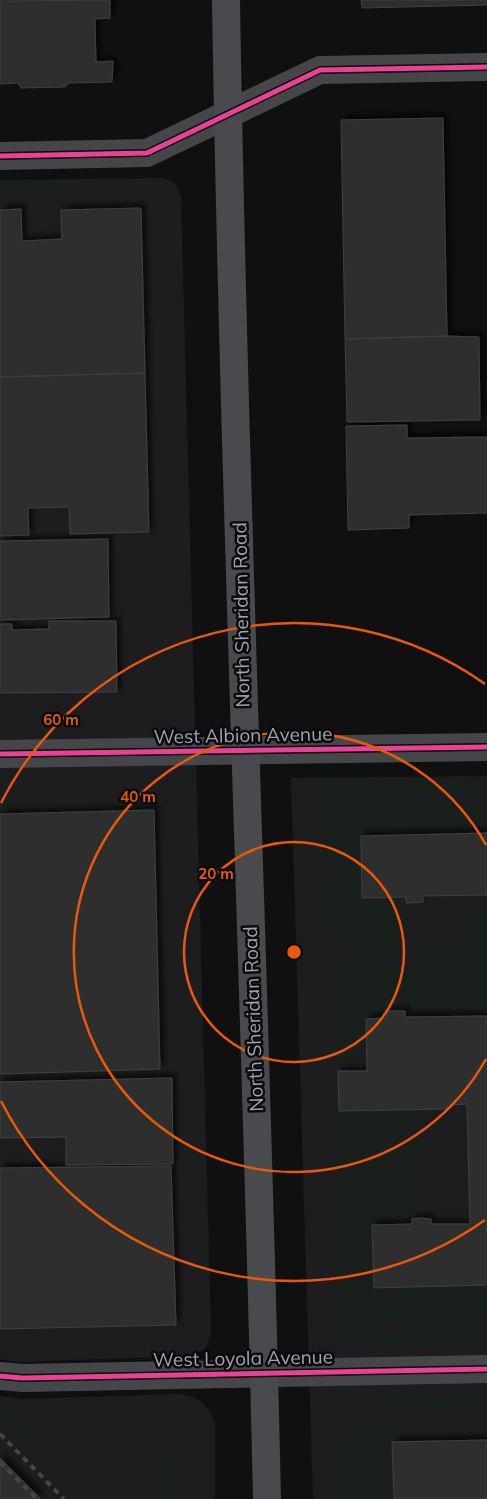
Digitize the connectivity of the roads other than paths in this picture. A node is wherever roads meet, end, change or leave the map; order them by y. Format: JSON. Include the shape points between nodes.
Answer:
{"nodes":[{"id":1,"x":226,"y":0,"type":"edge"},
{"id":2,"x":487,"y":67,"type":"edge"},
{"id":3,"x":228,"y":114,"type":"junction"},
{"id":4,"x":0,"y":156,"type":"edge"},
{"id":5,"x":487,"y":747,"type":"edge"},
{"id":6,"x":244,"y":750,"type":"junction"},
{"id":7,"x":0,"y":754,"type":"edge"},
{"id":8,"x":487,"y":1369,"type":"edge"},
{"id":9,"x":264,"y":1372,"type":"junction"},
{"id":10,"x":0,"y":1376,"type":"edge"},
{"id":11,"x":267,"y":1499,"type":"edge"}],
"edges":[{"from":1,"to":3,"type":"main road","name":"North Sheridan Road"},
{"from":2,"to":3,"type":"street","via":[[320,70]]},
{"from":3,"to":4,"type":"street","via":[[147,153]]},
{"from":3,"to":6,"type":"main road","name":"North Sheridan Road"},
{"from":5,"to":6,"type":"street","name":"West Albion Avenue"},
{"from":6,"to":7,"type":"street","name":"West Albion Avenue"},
{"from":6,"to":9,"type":"main road","name":"North Sheridan Road"},
{"from":8,"to":9,"type":"street","name":"West Loyola Avenue"},
{"from":9,"to":10,"type":"street","name":"West Loyola Avenue"},
{"from":9,"to":11,"type":"main road","name":"North Sheridan Road"}]}
